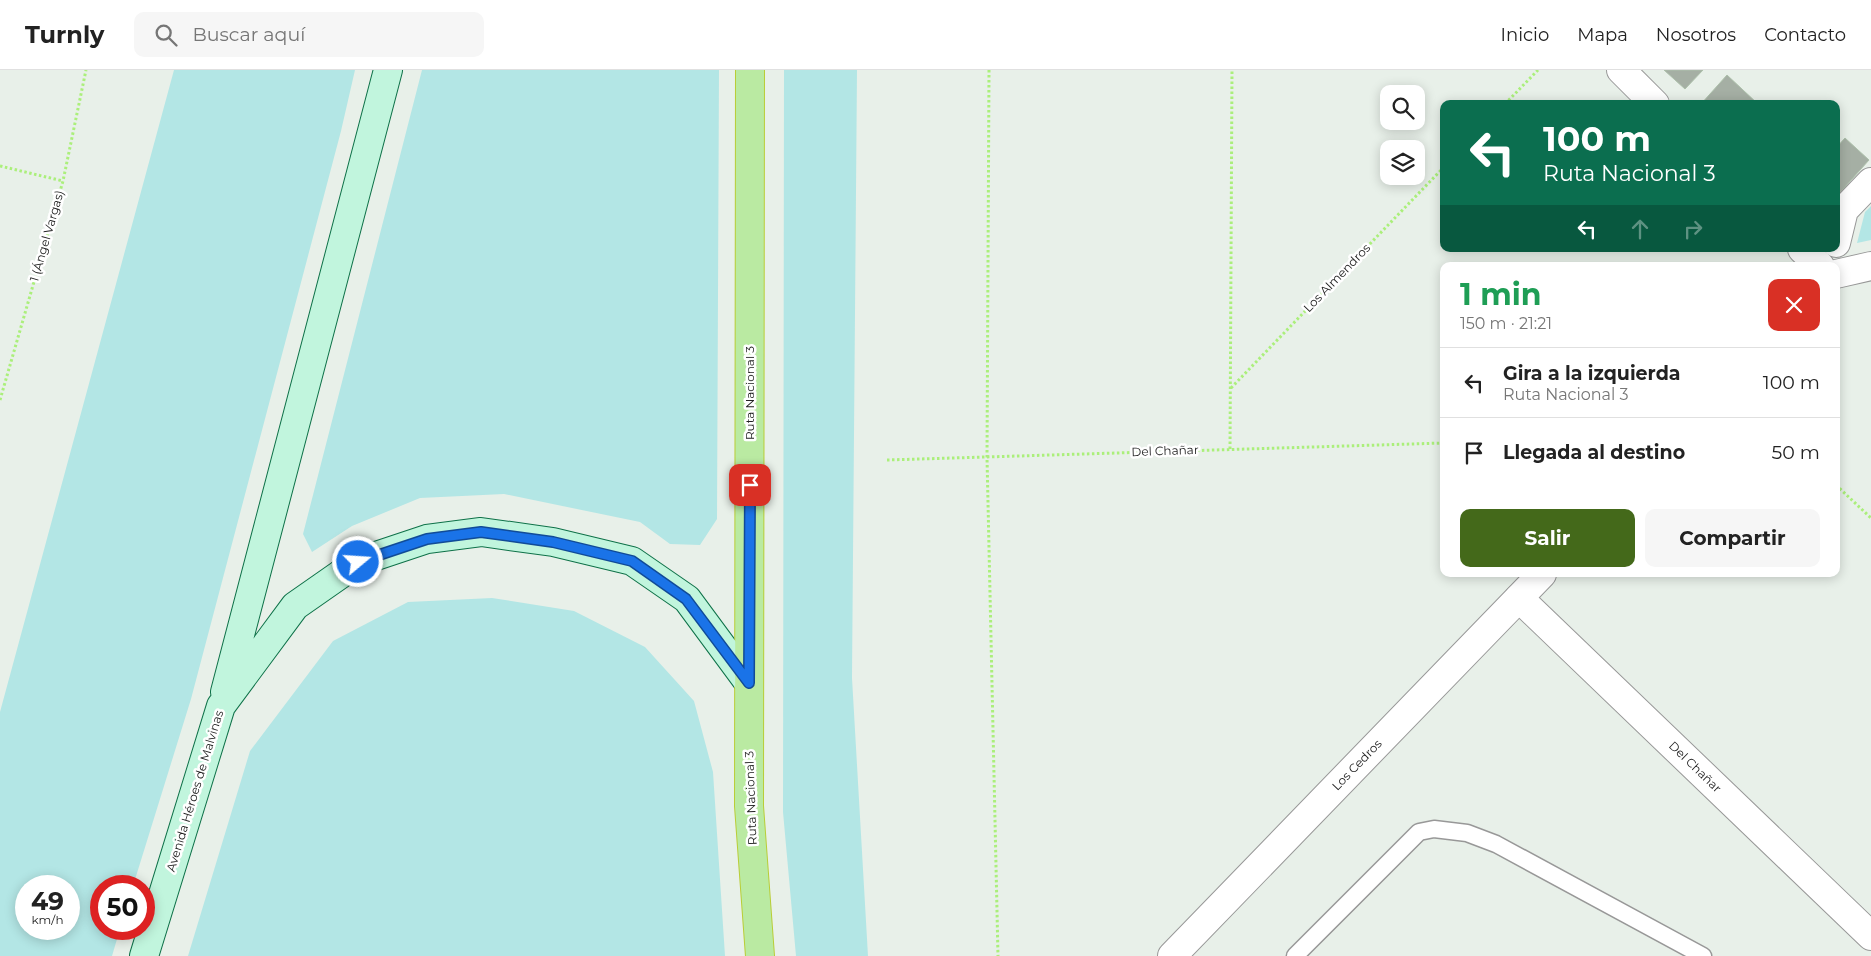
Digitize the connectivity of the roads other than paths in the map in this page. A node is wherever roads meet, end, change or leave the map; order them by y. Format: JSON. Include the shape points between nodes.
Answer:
{"nodes":[{"id":1,"x":388,"y":70,"type":"edge"},
{"id":2,"x":750,"y":70,"type":"edge"},
{"id":3,"x":1621,"y":70,"type":"edge"},
{"id":4,"x":1651,"y":100,"type":"edge"},
{"id":5,"x":1871,"y":182,"type":"edge"},
{"id":6,"x":1840,"y":227,"type":"edge"},
{"id":7,"x":1805,"y":252,"type":"edge"},
{"id":8,"x":1816,"y":262,"type":"edge"},
{"id":9,"x":1871,"y":266,"type":"edge"},
{"id":10,"x":1840,"y":273,"type":"edge"},
{"id":11,"x":1539,"y":577,"type":"edge"},
{"id":12,"x":1518,"y":598,"type":"junction"},
{"id":13,"x":749,"y":683,"type":"junction"},
{"id":14,"x":221,"y":706,"type":"junction"},
{"id":15,"x":1871,"y":936,"type":"edge"},
{"id":16,"x":144,"y":956,"type":"edge"},
{"id":17,"x":760,"y":956,"type":"edge"},
{"id":18,"x":1172,"y":956,"type":"edge"},
{"id":19,"x":1295,"y":956,"type":"edge"},
{"id":20,"x":1703,"y":956,"type":"edge"}],
"edges":[{"from":1,"to":14,"type":"main road"},
{"from":2,"to":13,"type":"highway","name":"Ruta Nacional 3"},
{"from":3,"to":4,"type":"street"},
{"from":5,"to":6,"type":"street","via":[[1844,210]]},
{"from":7,"to":8,"type":"street"},
{"from":9,"to":10,"type":"street"},
{"from":11,"to":12,"type":"street","name":"Los Cedros"},
{"from":12,"to":15,"type":"street","name":"Del Chañar"},
{"from":12,"to":18,"type":"street","name":"Los Cedros"},
{"from":13,"to":14,"type":"main road","name":"Avenida Héroes de Malvinas","via":[[686,599],[632,561],[553,542],[481,532],[427,539],[358,562],[295,606]]},
{"from":13,"to":17,"type":"highway","name":"Ruta Nacional 3","via":[[749,806]]},
{"from":14,"to":16,"type":"main road","name":"Avenida Héroes de Malvinas"},
{"from":19,"to":20,"type":"lane","via":[[1419,832],[1434,829],[1467,834],[1496,844]]}]}
